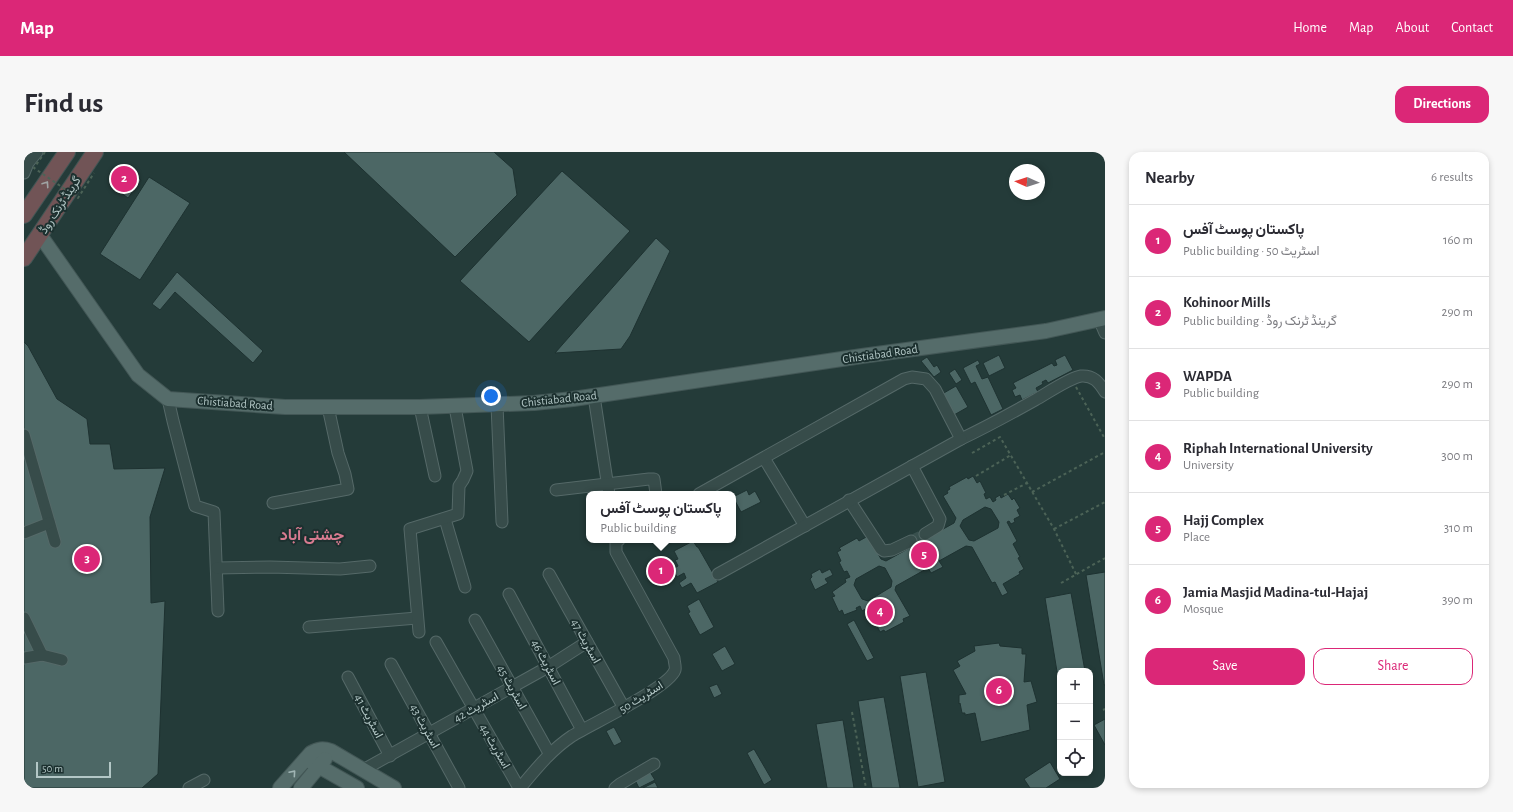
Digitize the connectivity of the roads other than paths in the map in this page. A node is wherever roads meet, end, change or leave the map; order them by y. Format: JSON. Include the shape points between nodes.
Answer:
{"nodes":[{"id":1,"x":37,"y":152,"type":"edge"},
{"id":2,"x":68,"y":152,"type":"edge"},
{"id":3,"x":95,"y":152,"type":"edge"},
{"id":4,"x":24,"y":173,"type":"edge"},
{"id":5,"x":24,"y":215,"type":"edge"},
{"id":6,"x":40,"y":235,"type":"junction"},
{"id":7,"x":24,"y":258,"type":"edge"},
{"id":8,"x":1102,"y":318,"type":"edge"},
{"id":9,"x":1105,"y":333,"type":"edge"},
{"id":10,"x":1105,"y":392,"type":"edge"},
{"id":11,"x":594,"y":396,"type":"junction"},
{"id":12,"x":168,"y":399,"type":"junction"},
{"id":13,"x":497,"y":405,"type":"junction"},
{"id":14,"x":328,"y":407,"type":"junction"},
{"id":15,"x":420,"y":407,"type":"junction"},
{"id":16,"x":455,"y":407,"type":"junction"},
{"id":17,"x":24,"y":435,"type":"edge"},
{"id":18,"x":961,"y":439,"type":"junction"},
{"id":19,"x":764,"y":458,"type":"junction"},
{"id":20,"x":912,"y":466,"type":"junction"},
{"id":21,"x":435,"y":476,"type":"dead end"},
{"id":22,"x":608,"y":489,"type":"edge"},
{"id":23,"x":556,"y":490,"type":"dead end"},
{"id":24,"x":656,"y":491,"type":"edge"},
{"id":25,"x":704,"y":491,"type":"edge"},
{"id":26,"x":850,"y":500,"type":"junction"},
{"id":27,"x":274,"y":503,"type":"dead end"},
{"id":28,"x":445,"y":519,"type":"junction"},
{"id":29,"x":502,"y":522,"type":"dead end"},
{"id":30,"x":49,"y":523,"type":"junction"},
{"id":31,"x":805,"y":526,"type":"junction"},
{"id":32,"x":24,"y":533,"type":"edge"},
{"id":33,"x":925,"y":534,"type":"tunnel mouth"},
{"id":34,"x":55,"y":542,"type":"dead end"},
{"id":35,"x":911,"y":542,"type":"tunnel mouth"},
{"id":36,"x":617,"y":543,"type":"edge"},
{"id":37,"x":370,"y":566,"type":"dead end"},
{"id":38,"x":217,"y":568,"type":"junction"},
{"id":39,"x":549,"y":574,"type":"dead end"},
{"id":40,"x":718,"y":574,"type":"dead end"},
{"id":41,"x":465,"y":587,"type":"dead end"},
{"id":42,"x":509,"y":594,"type":"dead end"},
{"id":43,"x":218,"y":611,"type":"dead end"},
{"id":44,"x":24,"y":618,"type":"edge"},
{"id":45,"x":417,"y":618,"type":"junction"},
{"id":46,"x":475,"y":620,"type":"dead end"},
{"id":47,"x":309,"y":627,"type":"dead end"},
{"id":48,"x":419,"y":632,"type":"dead end"},
{"id":49,"x":436,"y":642,"type":"dead end"},
{"id":50,"x":587,"y":642,"type":"junction"},
{"id":51,"x":42,"y":654,"type":"junction"},
{"id":52,"x":24,"y":658,"type":"edge"},
{"id":53,"x":62,"y":660,"type":"dead end"},
{"id":54,"x":390,"y":664,"type":"dead end"},
{"id":55,"x":548,"y":667,"type":"junction"},
{"id":56,"x":348,"y":677,"type":"dead end"},
{"id":57,"x":512,"y":687,"type":"junction"},
{"id":58,"x":624,"y":708,"type":"junction"},
{"id":59,"x":473,"y":709,"type":"junction"},
{"id":60,"x":582,"y":730,"type":"junction"},
{"id":61,"x":429,"y":734,"type":"junction"},
{"id":62,"x":331,"y":751,"type":"junction"},
{"id":63,"x":549,"y":753,"type":"junction"},
{"id":64,"x":390,"y":756,"type":"junction"},
{"id":65,"x":306,"y":759,"type":"junction"},
{"id":66,"x":654,"y":764,"type":"dead end"},
{"id":67,"x":319,"y":766,"type":"junction"},
{"id":68,"x":363,"y":770,"type":"junction"},
{"id":69,"x":204,"y":780,"type":"dead end"},
{"id":70,"x":628,"y":784,"type":"edge"},
{"id":71,"x":189,"y":788,"type":"edge"},
{"id":72,"x":280,"y":788,"type":"edge"},
{"id":73,"x":301,"y":788,"type":"edge"},
{"id":74,"x":357,"y":788,"type":"edge"},
{"id":75,"x":394,"y":788,"type":"edge"},
{"id":76,"x":460,"y":788,"type":"edge"},
{"id":77,"x":519,"y":788,"type":"edge"},
{"id":78,"x":615,"y":788,"type":"edge"}],
"edges":[{"from":1,"to":4,"type":"street"},
{"from":5,"to":2,"type":"highway","name":"گرینڈ ٹرنک روڈ","one_way":true},
{"from":3,"to":6,"type":"highway","name":"گرینڈ ٹرنک روڈ"},
{"from":6,"to":7,"type":"highway","name":"گرینڈ ٹرنک روڈ"},
{"from":6,"to":12,"type":"main road","via":[[138,375]]},
{"from":8,"to":9,"type":"street"},
{"from":8,"to":11,"type":"main road","name":"Chistiabad Road","via":[[1046,331]]},
{"from":10,"to":18,"type":"street","via":[[1099,382],[1080,376]]},
{"from":11,"to":13,"type":"main road","name":"Chistiabad Road"},
{"from":11,"to":22,"type":"street"},
{"from":12,"to":14,"type":"main road","name":"Chistiabad Road","via":[[285,407]]},
{"from":12,"to":38,"type":"street","via":[[195,506],[214,512]]},
{"from":13,"to":16,"type":"main road","name":"Chistiabad Road"},
{"from":13,"to":29,"type":"street"},
{"from":14,"to":15,"type":"main road","name":"Chistiabad Road"},
{"from":14,"to":27,"type":"street","via":[[348,489]]},
{"from":15,"to":16,"type":"main road","name":"Chistiabad Road"},
{"from":15,"to":21,"type":"street"},
{"from":16,"to":28,"type":"street","via":[[467,471],[459,486],[458,514]]},
{"from":17,"to":30,"type":"street"},
{"from":18,"to":19,"type":"street","via":[[935,389],[926,379],[912,377],[904,379]]},
{"from":18,"to":20,"type":"street"},
{"from":19,"to":25,"type":"street"},
{"from":19,"to":31,"type":"street"},
{"from":20,"to":26,"type":"street"},
{"from":20,"to":33,"type":"street","via":[[940,519],[938,526]]},
{"from":22,"to":23,"type":"street"},
{"from":22,"to":24,"type":"street","via":[[654,479]]},
{"from":26,"to":31,"type":"street"},
{"from":26,"to":35,"type":"street","via":[[881,550],[888,552]]},
{"from":28,"to":41,"type":"street"},
{"from":28,"to":45,"type":"street","via":[[410,529]]},
{"from":30,"to":32,"type":"street"},
{"from":30,"to":34,"type":"street"},
{"from":31,"to":40,"type":"street"},
{"from":36,"to":58,"type":"street","name":"اسٹریٹ 50","via":[[674,658],[675,669],[669,679]]},
{"from":37,"to":38,"type":"street","via":[[340,569]]},
{"from":38,"to":43,"type":"street"},
{"from":39,"to":50,"type":"street","name":"اسٹریٹ 47"},
{"from":42,"to":55,"type":"street","name":"اسٹریٹ 46"},
{"from":44,"to":51,"type":"street"},
{"from":45,"to":47,"type":"street"},
{"from":45,"to":48,"type":"street"},
{"from":46,"to":57,"type":"street","name":"اسٹریٹ 45"},
{"from":49,"to":59,"type":"street","name":"اسٹریٹ 44"},
{"from":50,"to":55,"type":"street","name":"اسٹریٹ 42"},
{"from":50,"to":58,"type":"street","name":"اسٹریٹ 47"},
{"from":51,"to":52,"type":"street"},
{"from":51,"to":53,"type":"street"},
{"from":54,"to":61,"type":"street","name":"اسٹریٹ 43"},
{"from":55,"to":57,"type":"street","name":"اسٹریٹ 42"},
{"from":55,"to":60,"type":"street","name":"اسٹریٹ 46"},
{"from":56,"to":64,"type":"street","name":"اسٹریٹ 41"},
{"from":57,"to":59,"type":"street","name":"اسٹریٹ 42"},
{"from":57,"to":63,"type":"street","name":"اسٹریٹ 45"},
{"from":58,"to":60,"type":"street","name":"اسٹریٹ 50"},
{"from":59,"to":61,"type":"street","name":"اسٹریٹ 42"},
{"from":59,"to":77,"type":"street","name":"اسٹریٹ 44"},
{"from":60,"to":63,"type":"street","name":"اسٹریٹ 50"},
{"from":61,"to":64,"type":"street","name":"اسٹریٹ 42"},
{"from":61,"to":76,"type":"street","name":"اسٹریٹ 43"},
{"from":62,"to":65,"type":"main road","via":[[318,750]]},
{"from":62,"to":67,"type":"main road"},
{"from":62,"to":68,"type":"main road"},
{"from":63,"to":77,"type":"street","name":"اسٹریٹ 50"},
{"from":64,"to":68,"type":"street","name":"اسٹریٹ 42"},
{"from":65,"to":67,"type":"main road"},
{"from":72,"to":65,"type":"main road","one_way":true},
{"from":66,"to":70,"type":"street"},
{"from":67,"to":73,"type":"main road"},
{"from":67,"to":74,"type":"main road"},
{"from":68,"to":75,"type":"main road"},
{"from":69,"to":71,"type":"street"},
{"from":70,"to":78,"type":"street"}]}
